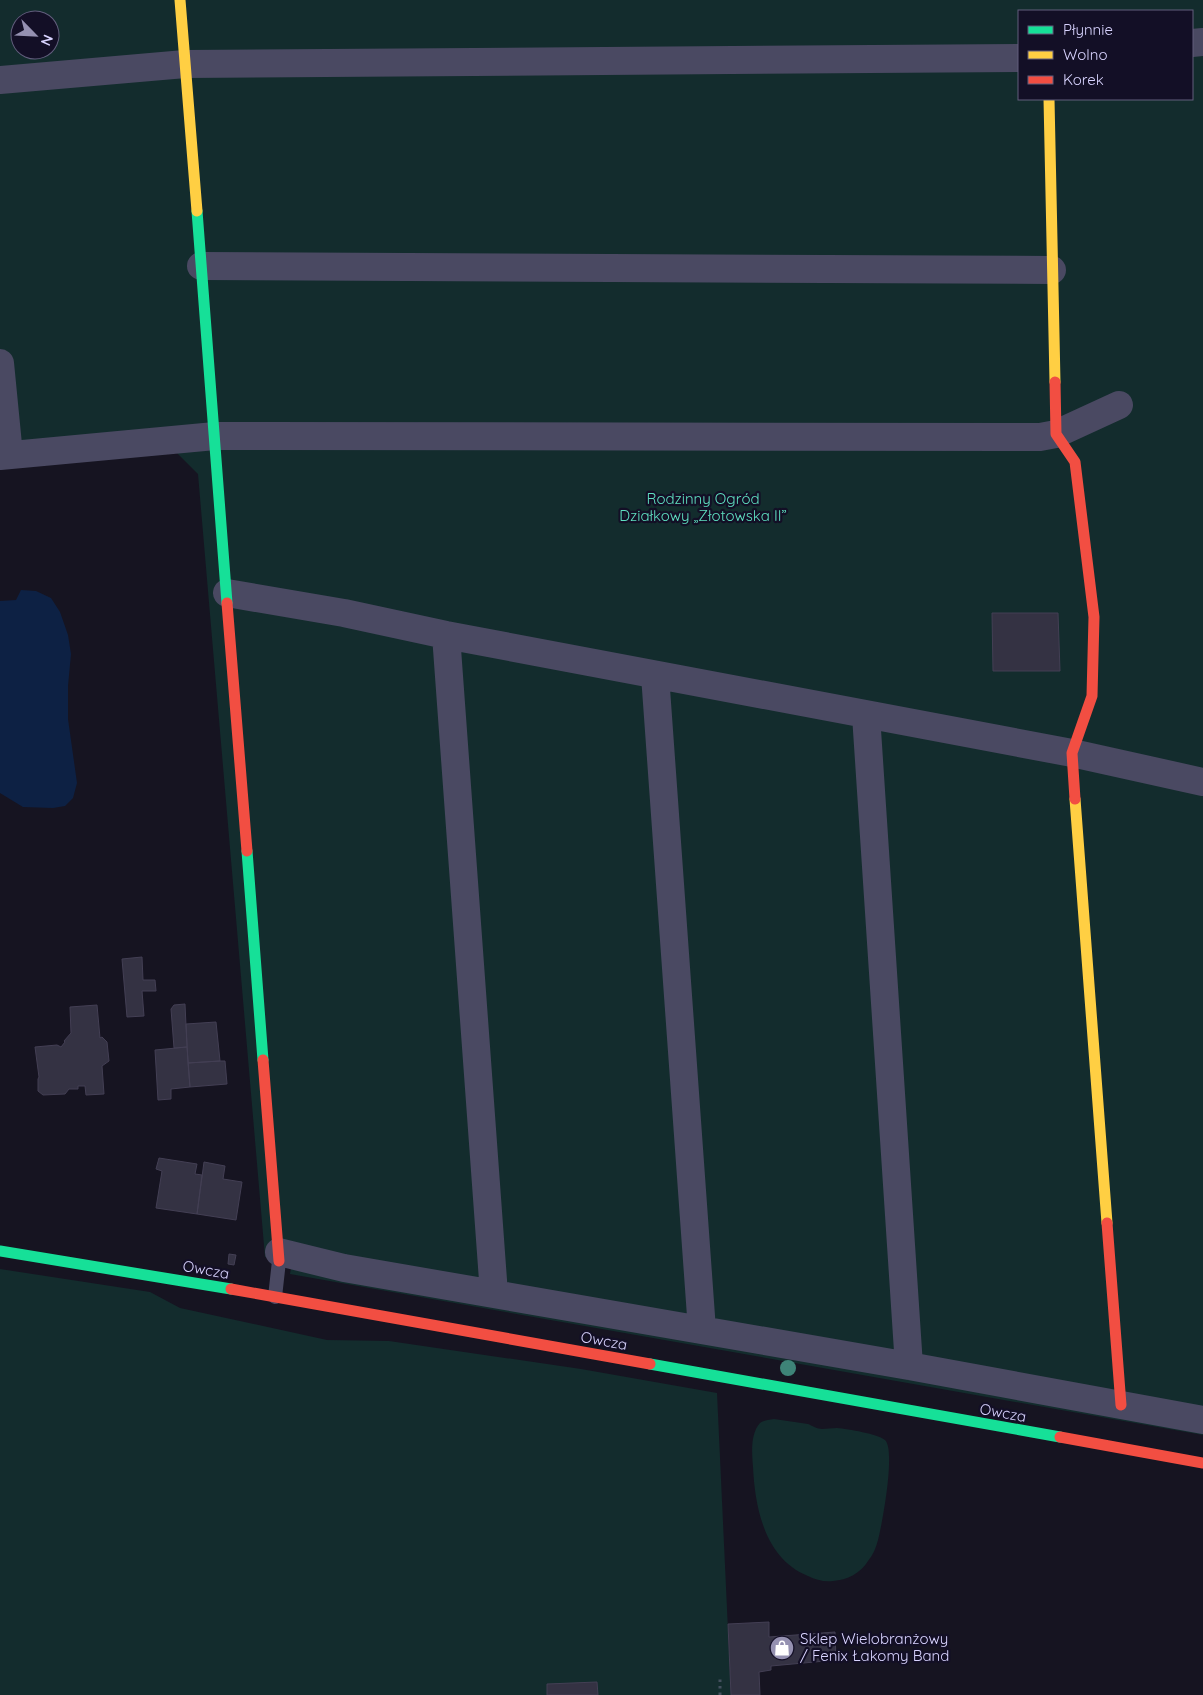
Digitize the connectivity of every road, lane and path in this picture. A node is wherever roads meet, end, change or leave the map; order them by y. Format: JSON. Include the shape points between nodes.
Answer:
{"nodes":[{"id":1,"x":180,"y":0,"type":"edge"},
{"id":2,"x":1018,"y":58,"type":"edge"},
{"id":3,"x":185,"y":64,"type":"junction"},
{"id":4,"x":0,"y":80,"type":"edge"},
{"id":5,"x":1049,"y":100,"type":"edge"},
{"id":6,"x":202,"y":266,"type":"junction"},
{"id":7,"x":1052,"y":270,"type":"junction"},
{"id":8,"x":0,"y":363,"type":"edge"},
{"id":9,"x":1119,"y":405,"type":"dead end"},
{"id":10,"x":1056,"y":434,"type":"junction"},
{"id":11,"x":215,"y":436,"type":"junction"},
{"id":12,"x":4,"y":456,"type":"edge"},
{"id":13,"x":227,"y":593,"type":"junction"},
{"id":14,"x":446,"y":635,"type":"junction"},
{"id":15,"x":655,"y":674,"type":"junction"},
{"id":16,"x":866,"y":715,"type":"junction"},
{"id":17,"x":1072,"y":754,"type":"junction"},
{"id":18,"x":1203,"y":782,"type":"edge"},
{"id":19,"x":0,"y":1251,"type":"edge"},
{"id":20,"x":279,"y":1256,"type":"junction"},
{"id":21,"x":494,"y":1294,"type":"junction"},
{"id":22,"x":275,"y":1297,"type":"junction"},
{"id":23,"x":702,"y":1330,"type":"junction"},
{"id":24,"x":908,"y":1366,"type":"junction"},
{"id":25,"x":1121,"y":1405,"type":"junction"},
{"id":26,"x":1203,"y":1420,"type":"edge"},
{"id":27,"x":1203,"y":1464,"type":"edge"},
{"id":28,"x":720,"y":1678,"type":"dead end"},
{"id":29,"x":720,"y":1695,"type":"edge"}],
"edges":[{"from":1,"to":3,"type":"street"},
{"from":2,"to":3,"type":"street"},
{"from":3,"to":4,"type":"street"},
{"from":3,"to":6,"type":"street"},
{"from":5,"to":7,"type":"street"},
{"from":6,"to":7,"type":"street"},
{"from":6,"to":11,"type":"street"},
{"from":7,"to":10,"type":"street"},
{"from":8,"to":12,"type":"street"},
{"from":9,"to":10,"type":"street"},
{"from":10,"to":11,"type":"street","via":[[1040,437]]},
{"from":10,"to":17,"type":"street","via":[[1075,462],[1094,617],[1092,696]]},
{"from":11,"to":12,"type":"street"},
{"from":11,"to":13,"type":"street"},
{"from":13,"to":14,"type":"street"},
{"from":13,"to":20,"type":"street"},
{"from":14,"to":15,"type":"street"},
{"from":14,"to":21,"type":"street"},
{"from":15,"to":16,"type":"street"},
{"from":15,"to":23,"type":"street"},
{"from":16,"to":17,"type":"street"},
{"from":16,"to":24,"type":"street"},
{"from":17,"to":18,"type":"street"},
{"from":17,"to":25,"type":"street"},
{"from":19,"to":22,"type":"street","name":"Owcza"},
{"from":20,"to":21,"type":"street"},
{"from":20,"to":22,"type":"lane"},
{"from":21,"to":23,"type":"street"},
{"from":22,"to":27,"type":"street","name":"Owcza"},
{"from":23,"to":24,"type":"street"},
{"from":24,"to":25,"type":"street"},
{"from":25,"to":26,"type":"street"},
{"from":28,"to":29,"type":"path"}]}
